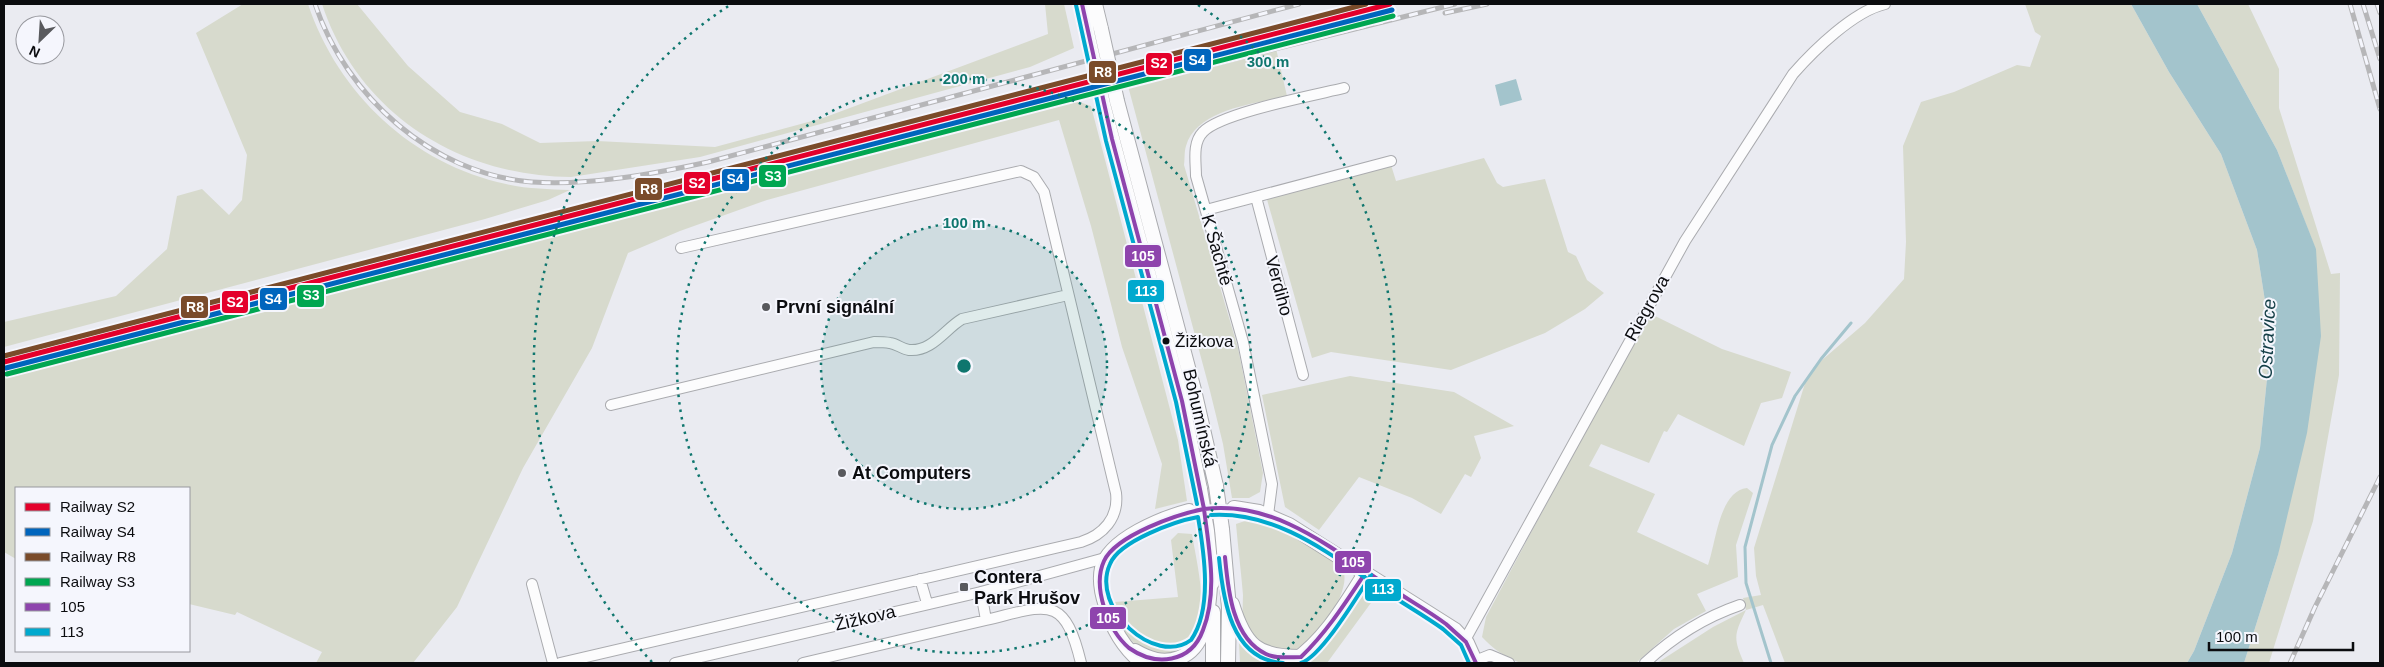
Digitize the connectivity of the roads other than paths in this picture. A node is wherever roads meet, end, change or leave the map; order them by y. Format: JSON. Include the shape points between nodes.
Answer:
{"nodes":[{"id":1,"x":1082,"y":4,"type":"edge"},
{"id":2,"x":1096,"y":4,"type":"edge"},
{"id":3,"x":1885,"y":4,"type":"edge"},
{"id":4,"x":1094,"y":31,"type":"junction"},
{"id":5,"x":1344,"y":88,"type":"dead end"},
{"id":6,"x":1110,"y":102,"type":"junction"},
{"id":7,"x":1390,"y":160,"type":"dead end"},
{"id":8,"x":1256,"y":197,"type":"junction"},
{"id":9,"x":1206,"y":210,"type":"junction"},
{"id":10,"x":681,"y":248,"type":"dead end"},
{"id":11,"x":1068,"y":295,"type":"junction"},
{"id":12,"x":1303,"y":375,"type":"dead end"},
{"id":13,"x":611,"y":405,"type":"dead end"},
{"id":14,"x":1234,"y":508,"type":"tunnel mouth"},
{"id":15,"x":1189,"y":511,"type":"tunnel mouth"},
{"id":16,"x":1268,"y":514,"type":"junction"},
{"id":17,"x":1105,"y":558,"type":"junction"},
{"id":18,"x":1366,"y":572,"type":"junction"},
{"id":19,"x":1227,"y":574,"type":"junction"},
{"id":20,"x":1211,"y":575,"type":"junction"},
{"id":21,"x":920,"y":579,"type":"junction"},
{"id":22,"x":532,"y":584,"type":"dead end"},
{"id":23,"x":982,"y":592,"type":"junction"},
{"id":24,"x":927,"y":603,"type":"junction"},
{"id":25,"x":1740,"y":605,"type":"dead end"},
{"id":26,"x":986,"y":620,"type":"junction"},
{"id":27,"x":1465,"y":640,"type":"junction"},
{"id":28,"x":1124,"y":644,"type":"junction"},
{"id":29,"x":1296,"y":660,"type":"edge"},
{"id":30,"x":1475,"y":662,"type":"edge"},
{"id":31,"x":553,"y":663,"type":"edge"},
{"id":32,"x":560,"y":663,"type":"edge"},
{"id":33,"x":675,"y":663,"type":"edge"},
{"id":34,"x":803,"y":663,"type":"edge"},
{"id":35,"x":1081,"y":663,"type":"edge"},
{"id":36,"x":1142,"y":663,"type":"edge"},
{"id":37,"x":1213,"y":663,"type":"edge"},
{"id":38,"x":1228,"y":663,"type":"edge"},
{"id":39,"x":1509,"y":663,"type":"edge"},
{"id":40,"x":1645,"y":663,"type":"edge"}],
"edges":[{"from":1,"to":4,"type":"main road","name":"Bohumínská"},
{"from":2,"to":4,"type":"main road","name":"Bohumínská"},
{"from":3,"to":27,"type":"street","name":"Riegrova","via":[[1870,7],[1813,51],[1792,74],[1685,241]]},
{"from":4,"to":6,"type":"main road","name":"Bohumínská","bridge":true},
{"from":5,"to":9,"type":"street","name":"K Šachtě","via":[[1227,117],[1202,132],[1195,147],[1196,176]]},
{"from":6,"to":19,"type":"main road","name":"Bohumínská","bridge":true,"via":[[1188,365],[1216,486]]},
{"from":6,"to":20,"type":"main road","name":"Bohumínská","bridge":true,"via":[[1180,392],[1200,489]]},
{"from":7,"to":8,"type":"street"},
{"from":8,"to":9,"type":"street"},
{"from":8,"to":12,"type":"street","name":"Verdiho"},
{"from":9,"to":16,"type":"street","name":"K Šachtě","via":[[1243,342],[1270,471],[1272,490]]},
{"from":10,"to":11,"type":"street","via":[[1021,171],[1034,177],[1044,192]]},
{"from":11,"to":13,"type":"street","via":[[962,319],[922,349],[907,350],[892,343],[874,342]]},
{"from":11,"to":21,"type":"street","via":[[1116,493],[1113,519],[1100,533],[1081,542]]},
{"from":14,"to":16,"type":"main road"},
{"from":15,"to":17,"type":"main road","name":"Žižkova","via":[[1153,524]]},
{"from":16,"to":18,"type":"main road"},
{"from":17,"to":23,"type":"street","name":"Žižkova"},
{"from":17,"to":28,"type":"main road","via":[[1100,575],[1104,598],[1114,628]]},
{"from":18,"to":27,"type":"main road"},
{"from":18,"to":29,"type":"main road","via":[[1317,643]]},
{"from":19,"to":29,"type":"main road","via":[[1235,614],[1255,646],[1271,656]]},
{"from":19,"to":38,"type":"main road","name":"Bohumínská"},
{"from":20,"to":28,"type":"main road","via":[[1203,632],[1192,650],[1176,659],[1161,661],[1146,657]]},
{"from":20,"to":37,"type":"main road","name":"Bohumínská"},
{"from":21,"to":24,"type":"street"},
{"from":21,"to":32,"type":"street"},
{"from":22,"to":31,"type":"street"},
{"from":23,"to":24,"type":"street","name":"Žižkova"},
{"from":23,"to":26,"type":"street"},
{"from":24,"to":33,"type":"street","name":"Žižkova"},
{"from":25,"to":40,"type":"street","via":[[1684,632]]},
{"from":26,"to":34,"type":"street"},
{"from":26,"to":35,"type":"street","via":[[1036,608],[1053,609],[1065,618],[1073,632]]},
{"from":27,"to":30,"type":"main road"},
{"from":28,"to":36,"type":"main road"},
{"from":30,"to":39,"type":"street","via":[[1490,655]]}]}
